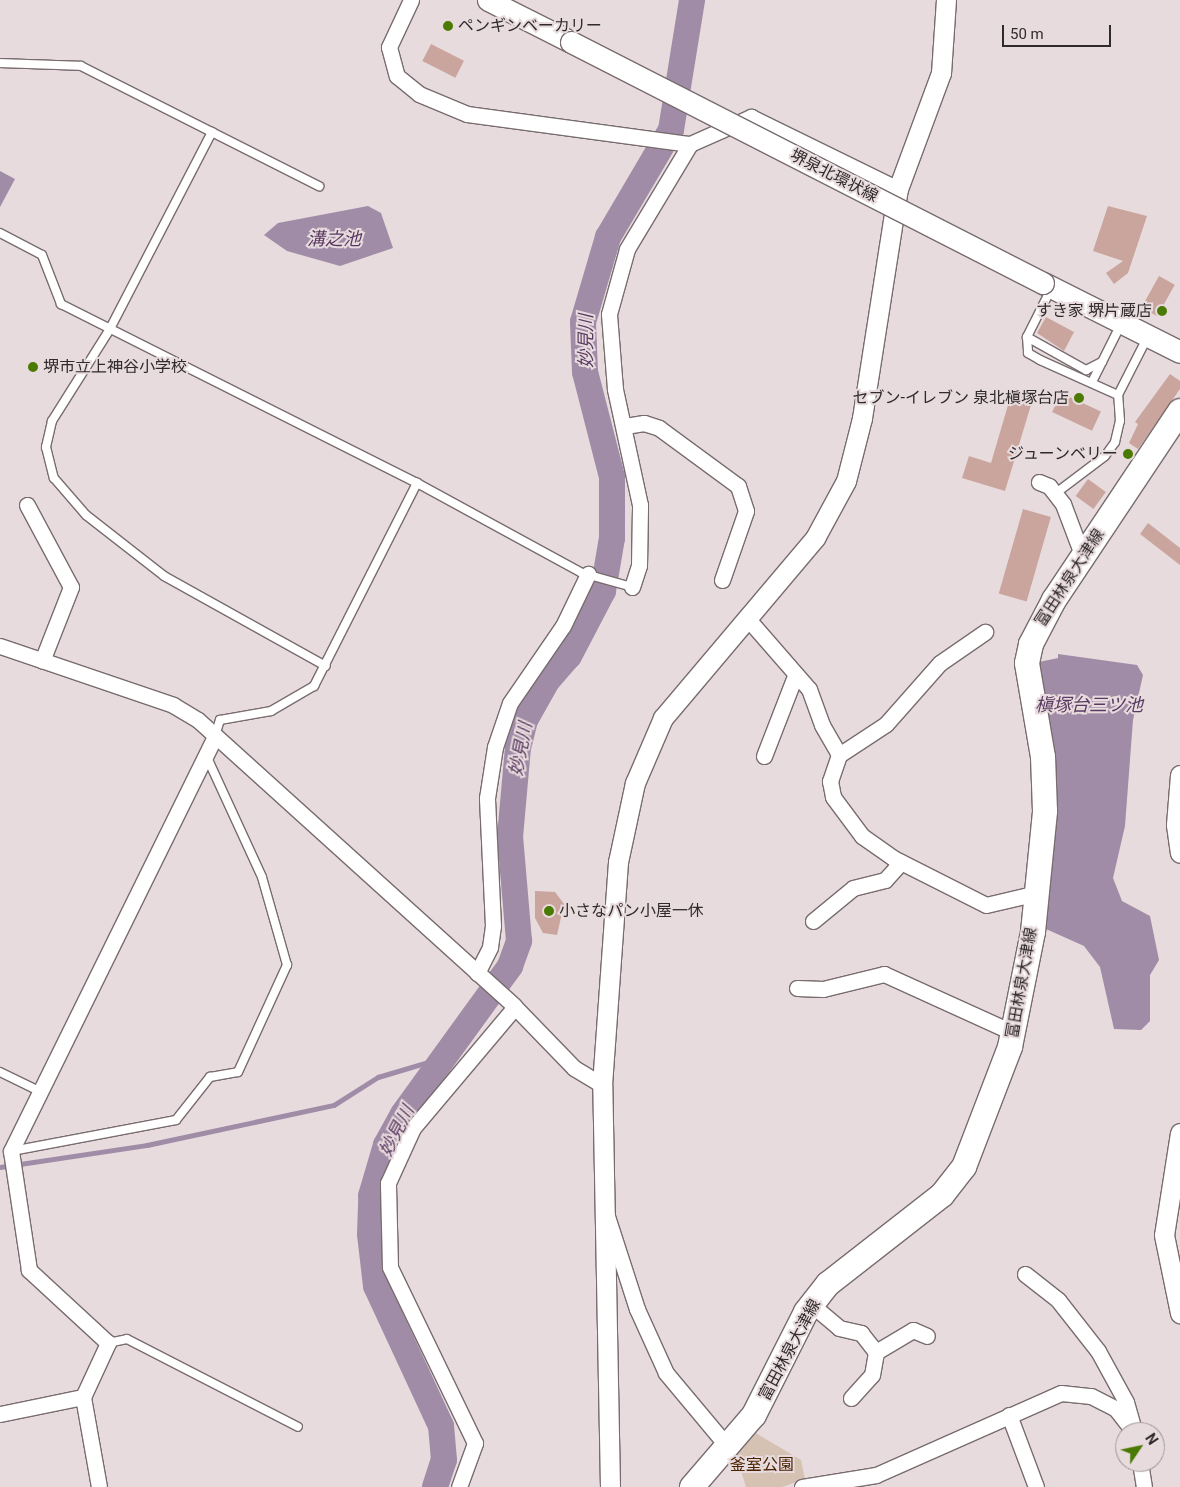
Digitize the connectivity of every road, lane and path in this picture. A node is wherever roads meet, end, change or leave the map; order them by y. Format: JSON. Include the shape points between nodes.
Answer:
{"nodes":[{"id":1,"x":411,"y":0,"type":"edge"},
{"id":2,"x":488,"y":0,"type":"edge"},
{"id":3,"x":946,"y":0,"type":"edge"},
{"id":4,"x":0,"y":64,"type":"edge"},
{"id":5,"x":212,"y":132,"type":"junction"},
{"id":6,"x":690,"y":144,"type":"junction"},
{"id":7,"x":319,"y":186,"type":"dead end"},
{"id":8,"x":898,"y":189,"type":"junction"},
{"id":9,"x":0,"y":233,"type":"edge"},
{"id":10,"x":1048,"y":285,"type":"junction"},
{"id":11,"x":1122,"y":322,"type":"junction"},
{"id":12,"x":110,"y":329,"type":"junction"},
{"id":13,"x":1148,"y":336,"type":"junction"},
{"id":14,"x":1027,"y":337,"type":"junction"},
{"id":15,"x":1180,"y":352,"type":"edge"},
{"id":16,"x":1102,"y":362,"type":"junction"},
{"id":17,"x":1092,"y":382,"type":"junction"},
{"id":18,"x":1118,"y":395,"type":"junction"},
{"id":19,"x":1180,"y":411,"type":"edge"},
{"id":20,"x":625,"y":426,"type":"junction"},
{"id":21,"x":1039,"y":482,"type":"dead end"},
{"id":22,"x":417,"y":483,"type":"junction"},
{"id":23,"x":1056,"y":493,"type":"junction"},
{"id":24,"x":27,"y":505,"type":"dead end"},
{"id":25,"x":1083,"y":557,"type":"junction"},
{"id":26,"x":588,"y":574,"type":"junction"},
{"id":27,"x":722,"y":580,"type":"dead end"},
{"id":28,"x":632,"y":587,"type":"joint"},
{"id":29,"x":747,"y":618,"type":"junction"},
{"id":30,"x":985,"y":632,"type":"dead end"},
{"id":31,"x":1,"y":650,"type":"edge"},
{"id":32,"x":42,"y":661,"type":"junction"},
{"id":33,"x":326,"y":666,"type":"junction"},
{"id":34,"x":795,"y":676,"type":"junction"},
{"id":35,"x":215,"y":736,"type":"junction"},
{"id":36,"x":839,"y":754,"type":"junction"},
{"id":37,"x":206,"y":755,"type":"junction"},
{"id":38,"x":764,"y":756,"type":"dead end"},
{"id":39,"x":1180,"y":775,"type":"edge"},
{"id":40,"x":1180,"y":853,"type":"edge"},
{"id":41,"x":901,"y":862,"type":"junction"},
{"id":42,"x":1036,"y":893,"type":"junction"},
{"id":43,"x":813,"y":921,"type":"dead end"},
{"id":44,"x":478,"y":973,"type":"junction"},
{"id":45,"x":797,"y":988,"type":"dead end"},
{"id":46,"x":515,"y":1007,"type":"junction"},
{"id":47,"x":1014,"y":1033,"type":"junction"},
{"id":48,"x":0,"y":1072,"type":"edge"},
{"id":49,"x":602,"y":1085,"type":"junction"},
{"id":50,"x":41,"y":1092,"type":"junction"},
{"id":51,"x":1180,"y":1134,"type":"edge"},
{"id":52,"x":11,"y":1151,"type":"junction"},
{"id":53,"x":602,"y":1205,"type":"junction"},
{"id":54,"x":1025,"y":1274,"type":"dead end"},
{"id":55,"x":812,"y":1305,"type":"junction"},
{"id":56,"x":1180,"y":1313,"type":"edge"},
{"id":57,"x":927,"y":1336,"type":"dead end"},
{"id":58,"x":108,"y":1343,"type":"junction"},
{"id":59,"x":876,"y":1352,"type":"junction"},
{"id":60,"x":84,"y":1397,"type":"junction"},
{"id":61,"x":851,"y":1398,"type":"dead end"},
{"id":62,"x":0,"y":1414,"type":"edge"},
{"id":63,"x":1009,"y":1415,"type":"junction"},
{"id":64,"x":1127,"y":1422,"type":"edge"},
{"id":65,"x":1132,"y":1422,"type":"edge"},
{"id":66,"x":298,"y":1427,"type":"dead end"},
{"id":67,"x":727,"y":1446,"type":"junction"},
{"id":68,"x":1142,"y":1472,"type":"edge"},
{"id":69,"x":99,"y":1487,"type":"edge"},
{"id":70,"x":459,"y":1487,"type":"edge"},
{"id":71,"x":610,"y":1487,"type":"edge"},
{"id":72,"x":692,"y":1487,"type":"edge"},
{"id":73,"x":802,"y":1487,"type":"edge"},
{"id":74,"x":1036,"y":1487,"type":"edge"},
{"id":75,"x":1144,"y":1487,"type":"edge"}],
"edges":[{"from":1,"to":6,"type":"street","via":[[389,47],[397,76],[419,94],[467,114]]},
{"from":2,"to":10,"type":"main road","name":"堺泉北環状線","bridge":true},
{"from":3,"to":8,"type":"street","via":[[941,73]]},
{"from":4,"to":5,"type":"lane","via":[[81,66]]},
{"from":5,"to":7,"type":"lane"},
{"from":5,"to":12,"type":"lane"},
{"from":6,"to":8,"type":"street","via":[[751,116]]},
{"from":6,"to":20,"type":"street","via":[[683,162],[644,216],[615,282],[608,341]]},
{"from":8,"to":29,"type":"street","via":[[862,418],[846,481],[815,538]]},
{"from":9,"to":12,"type":"lane","via":[[42,255],[61,304]]},
{"from":10,"to":11,"type":"main road","name":"堺泉北環状線"},
{"from":10,"to":14,"type":"lane"},
{"from":11,"to":13,"type":"main road","name":"堺泉北環状線"},
{"from":11,"to":16,"type":"lane"},
{"from":12,"to":22,"type":"lane"},
{"from":12,"to":33,"type":"lane","via":[[52,421],[46,447],[54,478],[86,515],[164,576]]},
{"from":13,"to":15,"type":"main road","name":"堺泉北環状線"},
{"from":13,"to":18,"type":"lane"},
{"from":14,"to":16,"type":"lane","via":[[1086,370]]},
{"from":14,"to":17,"type":"lane","via":[[1028,353]]},
{"from":16,"to":17,"type":"lane"},
{"from":17,"to":18,"type":"lane"},
{"from":18,"to":23,"type":"lane","via":[[1120,421],[1115,442],[1105,456]]},
{"from":19,"to":25,"type":"main road","name":"富田林泉大津線"},
{"from":20,"to":27,"type":"street","via":[[644,423],[659,428],[738,486],[746,511]]},
{"from":20,"to":28,"type":"street","via":[[640,504],[639,565]]},
{"from":21,"to":23,"type":"street"},
{"from":22,"to":26,"type":"lane"},
{"from":22,"to":33,"type":"lane"},
{"from":23,"to":25,"type":"street"},
{"from":24,"to":32,"type":"street","via":[[71,587]]},
{"from":25,"to":42,"type":"main road","name":"富田林泉大津線","via":[[1036,632],[1027,663],[1043,757],[1045,811]]},
{"from":26,"to":28,"type":"lane"},
{"from":26,"to":44,"type":"street","via":[[563,626],[510,703],[495,747],[487,798],[493,926],[490,947]]},
{"from":29,"to":34,"type":"street"},
{"from":29,"to":49,"type":"street","via":[[663,718],[635,783],[618,862]]},
{"from":30,"to":36,"type":"street","via":[[940,663],[886,724]]},
{"from":31,"to":32,"type":"street"},
{"from":32,"to":35,"type":"street","via":[[173,705]]},
{"from":33,"to":35,"type":"lane","via":[[314,686],[271,711],[220,720]]},
{"from":34,"to":36,"type":"street","via":[[809,689],[822,725]]},
{"from":34,"to":38,"type":"street"},
{"from":35,"to":37,"type":"street"},
{"from":35,"to":44,"type":"street"},
{"from":36,"to":41,"type":"street","via":[[830,781],[832,797],[862,836]]},
{"from":37,"to":50,"type":"street"},
{"from":37,"to":52,"type":"lane","via":[[262,877],[287,965],[238,1072],[210,1077],[176,1120]]},
{"from":39,"to":40,"type":"street","via":[[1176,826]]},
{"from":41,"to":42,"type":"street","via":[[986,905]]},
{"from":41,"to":43,"type":"street","via":[[885,880],[852,888]]},
{"from":42,"to":47,"type":"main road","name":"富田林泉大津線"},
{"from":44,"to":46,"type":"street"},
{"from":45,"to":47,"type":"street","via":[[823,989],[884,974]]},
{"from":46,"to":49,"type":"street","via":[[574,1068]]},
{"from":46,"to":70,"type":"street","via":[[413,1128],[388,1183],[390,1267],[475,1443]]},
{"from":47,"to":55,"type":"main road","name":"富田林泉大津線","via":[[964,1167],[942,1195],[828,1284]]},
{"from":48,"to":50,"type":"lane"},
{"from":49,"to":53,"type":"street"},
{"from":50,"to":52,"type":"street"},
{"from":51,"to":56,"type":"street","via":[[1164,1235]]},
{"from":52,"to":58,"type":"street","via":[[29,1270]]},
{"from":53,"to":67,"type":"street","via":[[614,1230],[637,1309],[666,1372]]},
{"from":53,"to":71,"type":"street"},
{"from":54,"to":65,"type":"street","via":[[1058,1300],[1098,1351],[1126,1402]]},
{"from":55,"to":59,"type":"street","via":[[839,1328],[861,1333]]},
{"from":55,"to":67,"type":"main road","name":"富田林泉大津線","via":[[762,1403]]},
{"from":57,"to":59,"type":"street","via":[[913,1330]]},
{"from":58,"to":60,"type":"street"},
{"from":58,"to":66,"type":"lane","via":[[127,1339]]},
{"from":59,"to":61,"type":"street","via":[[872,1374]]},
{"from":60,"to":62,"type":"street"},
{"from":60,"to":69,"type":"street"},
{"from":63,"to":64,"type":"street","via":[[1061,1393],[1091,1396],[1115,1408]]},
{"from":63,"to":73,"type":"street","via":[[876,1475]]},
{"from":63,"to":74,"type":"street"},
{"from":67,"to":72,"type":"main road","name":"富田林泉大津線"},
{"from":68,"to":75,"type":"street"}]}
